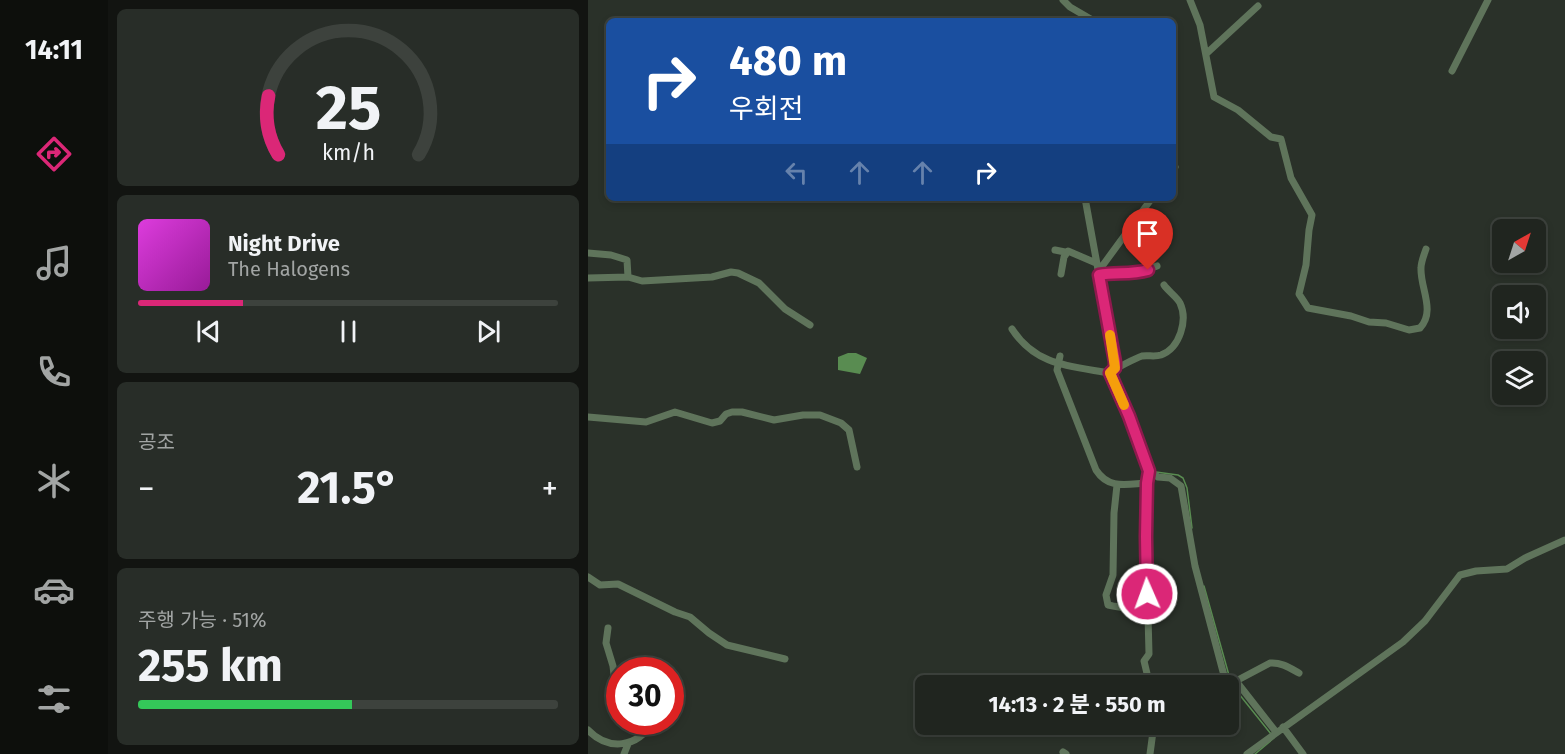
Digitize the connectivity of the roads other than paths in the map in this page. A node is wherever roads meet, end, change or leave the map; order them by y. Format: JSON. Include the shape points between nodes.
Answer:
{"nodes":[{"id":1,"x":1063,"y":0,"type":"edge"},
{"id":2,"x":1190,"y":0,"type":"edge"},
{"id":3,"x":1488,"y":0,"type":"edge"},
{"id":4,"x":1258,"y":6,"type":"dead end"},
{"id":5,"x":1090,"y":18,"type":"edge"},
{"id":6,"x":1206,"y":54,"type":"junction"},
{"id":7,"x":1452,"y":71,"type":"dead end"},
{"id":8,"x":1086,"y":201,"type":"edge"},
{"id":9,"x":1150,"y":201,"type":"edge"},
{"id":10,"x":1163,"y":221,"type":"dead end"},
{"id":11,"x":1134,"y":224,"type":"junction"},
{"id":12,"x":1426,"y":249,"type":"dead end"},
{"id":13,"x":1055,"y":250,"type":"dead end"},
{"id":14,"x":1065,"y":252,"type":"junction"},
{"id":15,"x":588,"y":253,"type":"edge"},
{"id":16,"x":1157,"y":267,"type":"dead end"},
{"id":17,"x":1098,"y":269,"type":"junction"},
{"id":18,"x":1061,"y":274,"type":"dead end"},
{"id":19,"x":628,"y":277,"type":"junction"},
{"id":20,"x":588,"y":278,"type":"edge"},
{"id":21,"x":1164,"y":285,"type":"dead end"},
{"id":22,"x":810,"y":325,"type":"dead end"},
{"id":23,"x":1012,"y":329,"type":"dead end"},
{"id":24,"x":1060,"y":356,"type":"dead end"},
{"id":25,"x":1057,"y":365,"type":"junction"},
{"id":26,"x":1112,"y":371,"type":"junction"},
{"id":27,"x":588,"y":417,"type":"edge"},
{"id":28,"x":857,"y":467,"type":"dead end"},
{"id":29,"x":1149,"y":471,"type":"junction"},
{"id":30,"x":1147,"y":483,"type":"junction"},
{"id":31,"x":1117,"y":485,"type":"junction"},
{"id":32,"x":1565,"y":540,"type":"edge"},
{"id":33,"x":590,"y":582,"type":"edge"},
{"id":34,"x":1148,"y":612,"type":"junction"},
{"id":35,"x":608,"y":628,"type":"dead end"},
{"id":36,"x":610,"y":657,"type":"edge"},
{"id":37,"x":785,"y":659,"type":"dead end"},
{"id":38,"x":1299,"y":673,"type":"dead end"},
{"id":39,"x":1148,"y":675,"type":"edge"},
{"id":40,"x":1229,"y":675,"type":"edge"},
{"id":41,"x":1239,"y":678,"type":"edge"},
{"id":42,"x":1239,"y":692,"type":"edge"},
{"id":43,"x":1283,"y":727,"type":"junction"},
{"id":44,"x":588,"y":730,"type":"edge"},
{"id":45,"x":1273,"y":734,"type":"junction"},
{"id":46,"x":642,"y":735,"type":"edge"},
{"id":47,"x":1153,"y":735,"type":"edge"},
{"id":48,"x":627,"y":744,"type":"junction"},
{"id":49,"x":624,"y":754,"type":"edge"},
{"id":50,"x":1150,"y":754,"type":"edge"},
{"id":51,"x":1247,"y":754,"type":"edge"},
{"id":52,"x":1303,"y":754,"type":"edge"}],
"edges":[{"from":1,"to":5,"type":"street"},
{"from":2,"to":6,"type":"street"},
{"from":3,"to":7,"type":"street"},
{"from":4,"to":6,"type":"street"},
{"from":6,"to":12,"type":"street","via":[[1214,97],[1238,110],[1270,137],[1281,139],[1291,178],[1312,215],[1299,294],[1308,308],[1409,330],[1420,328],[1428,306],[1421,267]]},
{"from":8,"to":17,"type":"street"},
{"from":9,"to":11,"type":"street"},
{"from":10,"to":11,"type":"street","via":[[1150,230]]},
{"from":11,"to":17,"type":"street"},
{"from":13,"to":14,"type":"street"},
{"from":14,"to":17,"type":"street","via":[[1072,252]]},
{"from":14,"to":18,"type":"street"},
{"from":15,"to":19,"type":"street","via":[[627,260]]},
{"from":16,"to":17,"type":"street","via":[[1139,273]]},
{"from":17,"to":26,"type":"street"},
{"from":19,"to":20,"type":"street"},
{"from":19,"to":22,"type":"street","via":[[642,281],[738,273],[759,283],[785,309]]},
{"from":21,"to":26,"type":"street","via":[[1180,303],[1184,327],[1181,334],[1161,355],[1145,355]]},
{"from":23,"to":25,"type":"street","via":[[1025,347]]},
{"from":24,"to":25,"type":"street"},
{"from":25,"to":26,"type":"street"},
{"from":25,"to":31,"type":"street","via":[[1096,470],[1102,478]]},
{"from":26,"to":29,"type":"street"},
{"from":27,"to":28,"type":"street","via":[[646,422],[675,412],[712,423],[732,412],[774,420],[820,415],[849,430]]},
{"from":29,"to":30,"type":"street"},
{"from":29,"to":40,"type":"street","via":[[1181,486],[1194,566]]},
{"from":30,"to":31,"type":"street"},
{"from":30,"to":34,"type":"street"},
{"from":31,"to":34,"type":"street","via":[[1113,575],[1106,600],[1108,605]]},
{"from":32,"to":43,"type":"street","via":[[1508,569],[1460,575],[1425,621],[1403,642]]},
{"from":33,"to":37,"type":"street","via":[[618,584],[690,617],[727,645]]},
{"from":34,"to":39,"type":"street","via":[[1149,654],[1144,661]]},
{"from":35,"to":36,"type":"street"},
{"from":38,"to":41,"type":"street","via":[[1283,664],[1270,663]]},
{"from":42,"to":45,"type":"street"},
{"from":43,"to":45,"type":"street"},
{"from":43,"to":52,"type":"street"},
{"from":44,"to":48,"type":"street","via":[[597,740]]},
{"from":45,"to":51,"type":"street"},
{"from":46,"to":48,"type":"street"},
{"from":47,"to":50,"type":"street"},
{"from":48,"to":49,"type":"street"}]}
